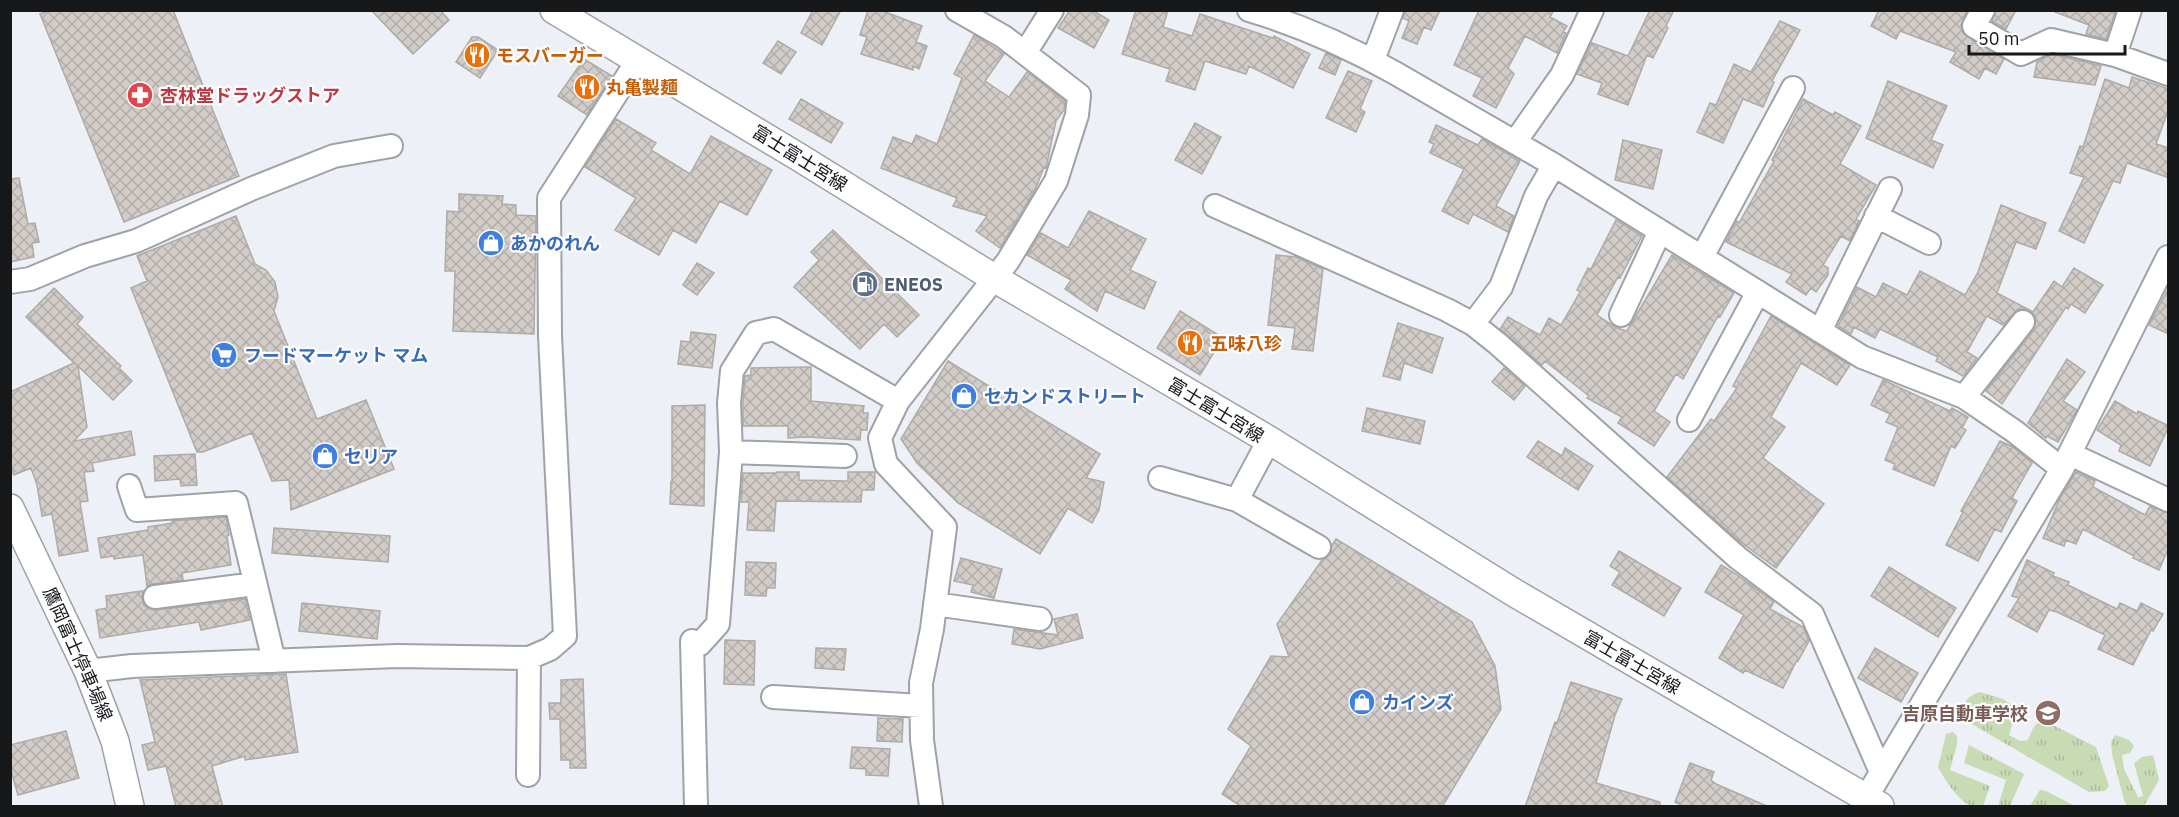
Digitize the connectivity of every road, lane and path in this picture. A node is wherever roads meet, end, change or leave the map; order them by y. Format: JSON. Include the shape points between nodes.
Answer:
{"nodes":[{"id":1,"x":554,"y":10,"type":"edge"},
{"id":2,"x":957,"y":10,"type":"edge"},
{"id":3,"x":1053,"y":10,"type":"edge"},
{"id":4,"x":1249,"y":10,"type":"edge"},
{"id":5,"x":1392,"y":10,"type":"edge"},
{"id":6,"x":1592,"y":10,"type":"edge"},
{"id":7,"x":1983,"y":10,"type":"edge"},
{"id":8,"x":2130,"y":10,"type":"edge"},
{"id":9,"x":1025,"y":53,"type":"junction"},
{"id":10,"x":2115,"y":55,"type":"junction"},
{"id":11,"x":638,"y":60,"type":"junction"},
{"id":12,"x":1373,"y":60,"type":"junction"},
{"id":13,"x":2169,"y":74,"type":"edge"},
{"id":14,"x":1793,"y":88,"type":"dead end"},
{"id":15,"x":1515,"y":142,"type":"junction"},
{"id":16,"x":391,"y":146,"type":"dead end"},
{"id":17,"x":1554,"y":165,"type":"junction"},
{"id":18,"x":1890,"y":189,"type":"dead end"},
{"id":19,"x":1215,"y":206,"type":"dead end"},
{"id":20,"x":1876,"y":216,"type":"junction"},
{"id":21,"x":1660,"y":231,"type":"junction"},
{"id":22,"x":1929,"y":243,"type":"dead end"},
{"id":23,"x":1702,"y":257,"type":"junction"},
{"id":24,"x":2169,"y":257,"type":"edge"},
{"id":25,"x":994,"y":278,"type":"junction"},
{"id":26,"x":10,"y":282,"type":"edge"},
{"id":27,"x":1758,"y":292,"type":"junction"},
{"id":28,"x":1621,"y":315,"type":"dead end"},
{"id":29,"x":2023,"y":321,"type":"dead end"},
{"id":30,"x":1473,"y":324,"type":"junction"},
{"id":31,"x":1820,"y":331,"type":"junction"},
{"id":32,"x":1964,"y":398,"type":"junction"},
{"id":33,"x":898,"y":401,"type":"junction"},
{"id":34,"x":1689,"y":420,"type":"dead end"},
{"id":35,"x":1269,"y":440,"type":"junction"},
{"id":36,"x":731,"y":452,"type":"junction"},
{"id":37,"x":845,"y":456,"type":"dead end"},
{"id":38,"x":2066,"y":462,"type":"junction"},
{"id":39,"x":1160,"y":478,"type":"dead end"},
{"id":40,"x":129,"y":486,"type":"dead end"},
{"id":41,"x":1237,"y":500,"type":"junction"},
{"id":42,"x":2169,"y":500,"type":"edge"},
{"id":43,"x":10,"y":508,"type":"edge"},
{"id":44,"x":1319,"y":547,"type":"dead end"},
{"id":45,"x":255,"y":584,"type":"junction"},
{"id":46,"x":155,"y":597,"type":"dead end"},
{"id":47,"x":935,"y":604,"type":"junction"},
{"id":48,"x":1040,"y":619,"type":"dead end"},
{"id":49,"x":529,"y":658,"type":"junction"},
{"id":50,"x":274,"y":660,"type":"junction"},
{"id":51,"x":88,"y":671,"type":"junction"},
{"id":52,"x":773,"y":697,"type":"dead end"},
{"id":53,"x":921,"y":706,"type":"junction"},
{"id":54,"x":1881,"y":772,"type":"junction"},
{"id":55,"x":528,"y":775,"type":"dead end"},
{"id":56,"x":1873,"y":802,"type":"edge"},
{"id":57,"x":130,"y":807,"type":"edge"},
{"id":58,"x":696,"y":807,"type":"edge"},
{"id":59,"x":931,"y":807,"type":"edge"}],
"edges":[{"from":1,"to":11,"type":"main road","name":"富士富士宮線"},
{"from":2,"to":9,"type":"street"},
{"from":3,"to":9,"type":"street"},
{"from":4,"to":12,"type":"street"},
{"from":5,"to":12,"type":"street"},
{"from":6,"to":15,"type":"street","via":[[1562,75]]},
{"from":7,"to":10,"type":"street","via":[[1974,26],[2021,54],[2051,40]]},
{"from":8,"to":10,"type":"street"},
{"from":9,"to":25,"type":"street","via":[[1079,95],[1077,115],[1056,181]]},
{"from":10,"to":13,"type":"street"},
{"from":11,"to":25,"type":"main road","name":"富士富士宮線"},
{"from":11,"to":49,"type":"street","via":[[549,198],[550,336],[565,636],[550,649]]},
{"from":12,"to":15,"type":"street"},
{"from":14,"to":23,"type":"street"},
{"from":15,"to":17,"type":"street"},
{"from":16,"to":26,"type":"street","via":[[333,156],[136,241],[85,255],[30,279]]},
{"from":17,"to":21,"type":"street"},
{"from":17,"to":30,"type":"street","via":[[1536,196],[1501,286]]},
{"from":18,"to":20,"type":"street"},
{"from":19,"to":30,"type":"street"},
{"from":20,"to":22,"type":"street"},
{"from":20,"to":31,"type":"street"},
{"from":21,"to":23,"type":"street"},
{"from":21,"to":28,"type":"street"},
{"from":23,"to":27,"type":"street"},
{"from":24,"to":38,"type":"street"},
{"from":25,"to":33,"type":"street"},
{"from":25,"to":35,"type":"main road","name":"富士富士宮線"},
{"from":27,"to":31,"type":"street"},
{"from":27,"to":34,"type":"street"},
{"from":29,"to":32,"type":"street"},
{"from":30,"to":54,"type":"street","via":[[1738,558],[1812,614]]},
{"from":31,"to":32,"type":"street","via":[[1862,357]]},
{"from":32,"to":38,"type":"street"},
{"from":33,"to":36,"type":"street","via":[[774,329],[756,333],[732,371]]},
{"from":33,"to":47,"type":"street","via":[[880,438],[886,464],[945,527]]},
{"from":35,"to":41,"type":"street"},
{"from":35,"to":56,"type":"main road","name":"富士富士宮線","via":[[1513,592]]},
{"from":36,"to":37,"type":"street"},
{"from":36,"to":58,"type":"street","via":[[718,624],[700,645],[692,641]]},
{"from":38,"to":42,"type":"street"},
{"from":38,"to":54,"type":"street"},
{"from":39,"to":41,"type":"street"},
{"from":40,"to":45,"type":"street","via":[[137,510],[236,504]]},
{"from":41,"to":44,"type":"street"},
{"from":43,"to":51,"type":"main road","name":"鷹岡富士停車場線"},
{"from":45,"to":46,"type":"street"},
{"from":45,"to":50,"type":"street"},
{"from":47,"to":48,"type":"street"},
{"from":47,"to":53,"type":"street","via":[[921,683]]},
{"from":49,"to":50,"type":"street","via":[[397,656]]},
{"from":49,"to":55,"type":"street"},
{"from":50,"to":51,"type":"street"},
{"from":51,"to":57,"type":"main road","name":"鷹岡富士停車場線","via":[[115,741]]},
{"from":52,"to":53,"type":"street"},
{"from":53,"to":59,"type":"street"},
{"from":54,"to":56,"type":"street"}]}
